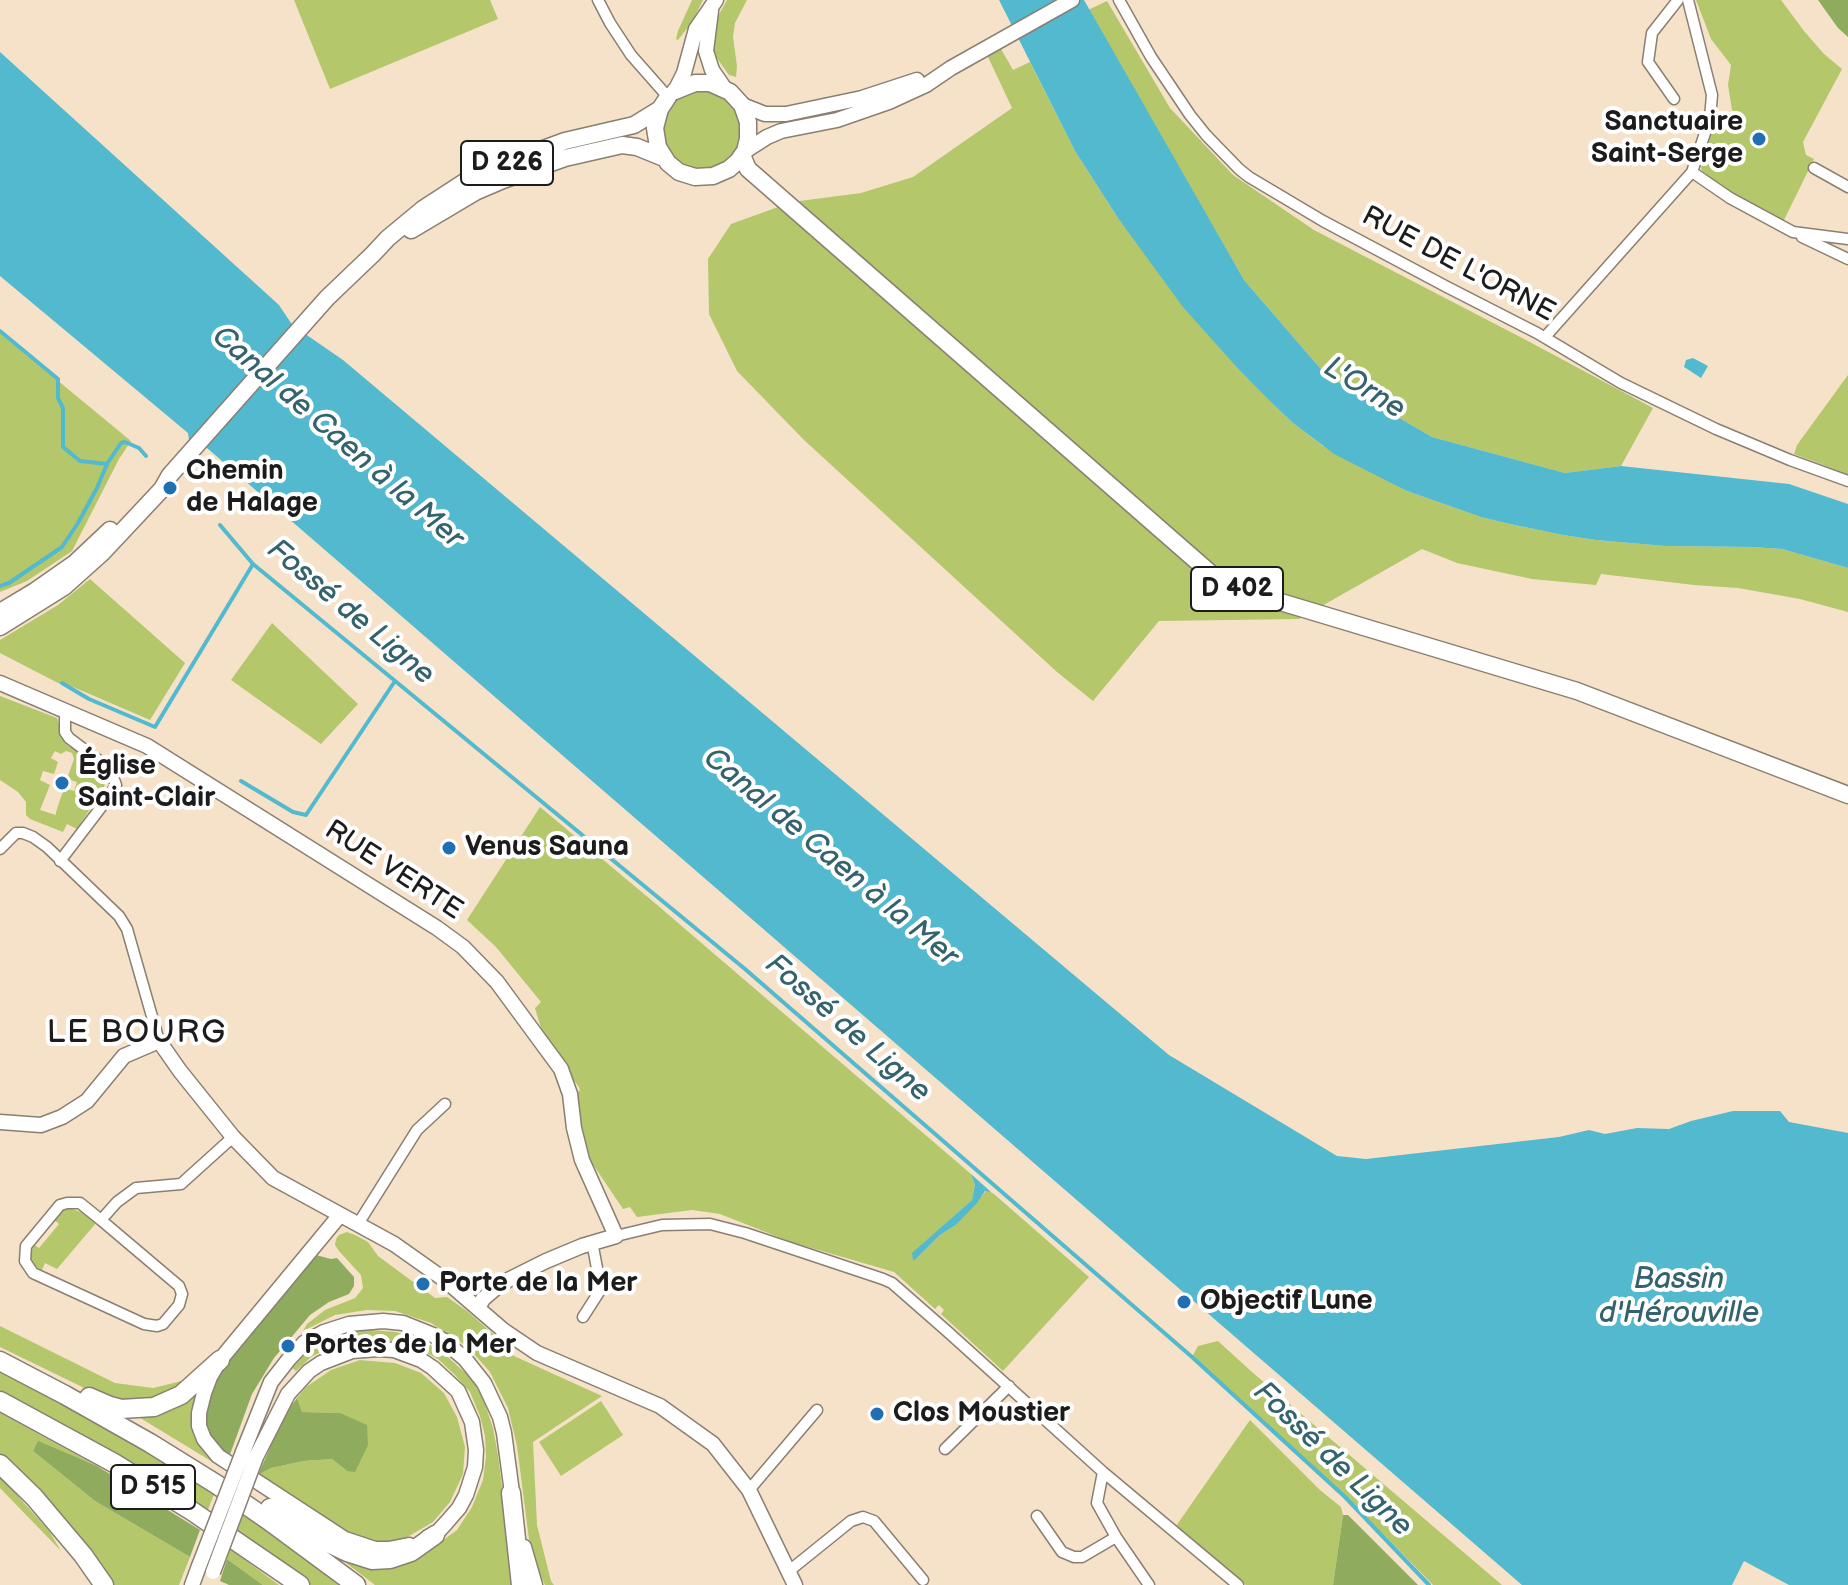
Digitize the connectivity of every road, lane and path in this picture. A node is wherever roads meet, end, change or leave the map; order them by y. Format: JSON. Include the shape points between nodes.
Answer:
{"nodes":[{"id":1,"x":598,"y":0,"type":"edge"},
{"id":2,"x":1072,"y":0,"type":"edge"},
{"id":3,"x":1119,"y":0,"type":"edge"},
{"id":4,"x":1678,"y":0,"type":"edge"},
{"id":5,"x":1688,"y":0,"type":"edge"},
{"id":6,"x":714,"y":3,"type":"edge"},
{"id":7,"x":951,"y":68,"type":"junction"},
{"id":8,"x":725,"y":89,"type":"junction"},
{"id":9,"x":668,"y":99,"type":"junction"},
{"id":10,"x":1674,"y":99,"type":"dead end"},
{"id":11,"x":742,"y":105,"type":"junction"},
{"id":12,"x":664,"y":158,"type":"junction"},
{"id":13,"x":742,"y":160,"type":"junction"},
{"id":14,"x":1814,"y":168,"type":"dead end"},
{"id":15,"x":1692,"y":172,"type":"junction"},
{"id":16,"x":1848,"y":187,"type":"edge"},
{"id":17,"x":1793,"y":232,"type":"junction"},
{"id":18,"x":1848,"y":239,"type":"edge"},
{"id":19,"x":373,"y":254,"type":"junction"},
{"id":20,"x":1848,"y":259,"type":"edge"},
{"id":21,"x":1545,"y":337,"type":"junction"},
{"id":22,"x":170,"y":475,"type":"junction"},
{"id":23,"x":1848,"y":481,"type":"edge"},
{"id":24,"x":0,"y":612,"type":"edge"},
{"id":25,"x":0,"y":627,"type":"edge"},
{"id":26,"x":0,"y":683,"type":"edge"},
{"id":27,"x":65,"y":712,"type":"junction"},
{"id":28,"x":1848,"y":795,"type":"edge"},
{"id":29,"x":0,"y":849,"type":"edge"},
{"id":30,"x":60,"y":861,"type":"junction"},
{"id":31,"x":159,"y":1041,"type":"junction"},
{"id":32,"x":445,"y":1104,"type":"dead end"},
{"id":33,"x":0,"y":1122,"type":"edge"},
{"id":34,"x":233,"y":1137,"type":"junction"},
{"id":35,"x":340,"y":1215,"type":"junction"},
{"id":36,"x":101,"y":1220,"type":"junction"},
{"id":37,"x":358,"y":1224,"type":"junction"},
{"id":38,"x":616,"y":1236,"type":"junction"},
{"id":39,"x":592,"y":1242,"type":"junction"},
{"id":40,"x":478,"y":1308,"type":"junction"},
{"id":41,"x":583,"y":1317,"type":"dead end"},
{"id":42,"x":220,"y":1360,"type":"junction"},
{"id":43,"x":0,"y":1361,"type":"edge"},
{"id":44,"x":1009,"y":1386,"type":"junction"},
{"id":45,"x":65,"y":1395,"type":"junction"},
{"id":46,"x":0,"y":1401,"type":"edge"},
{"id":47,"x":817,"y":1410,"type":"dead end"},
{"id":48,"x":945,"y":1449,"type":"dead end"},
{"id":49,"x":249,"y":1454,"type":"junction"},
{"id":50,"x":0,"y":1464,"type":"edge"},
{"id":51,"x":1103,"y":1472,"type":"junction"},
{"id":52,"x":216,"y":1484,"type":"junction"},
{"id":53,"x":749,"y":1490,"type":"junction"},
{"id":54,"x":511,"y":1493,"type":"junction"},
{"id":55,"x":1037,"y":1516,"type":"dead end"},
{"id":56,"x":435,"y":1535,"type":"junction"},
{"id":57,"x":1116,"y":1537,"type":"junction"},
{"id":58,"x":789,"y":1571,"type":"junction"},
{"id":59,"x":207,"y":1574,"type":"edge"},
{"id":60,"x":923,"y":1580,"type":"dead end"},
{"id":61,"x":104,"y":1585,"type":"edge"},
{"id":62,"x":192,"y":1585,"type":"edge"},
{"id":63,"x":300,"y":1585,"type":"edge"},
{"id":64,"x":356,"y":1585,"type":"edge"},
{"id":65,"x":521,"y":1585,"type":"edge"},
{"id":66,"x":535,"y":1585,"type":"edge"},
{"id":67,"x":795,"y":1585,"type":"edge"},
{"id":68,"x":1149,"y":1585,"type":"edge"},
{"id":69,"x":1238,"y":1585,"type":"edge"}],
"edges":[{"from":1,"to":9,"type":"street","via":[[631,55]]},
{"from":2,"to":7,"type":"street"},
{"from":3,"to":21,"type":"street","name":"RUE DE L'ORNE","via":[[1190,115],[1239,169],[1323,221]]},
{"from":4,"to":10,"type":"street","via":[[1652,33],[1648,62]]},
{"from":5,"to":15,"type":"street","via":[[1712,95]]},
{"from":6,"to":8,"type":"street","via":[[706,51]]},
{"from":6,"to":9,"type":"street","via":[[696,29],[684,73]]},
{"from":7,"to":11,"type":"street","via":[[862,98],[786,114],[765,114]]},
{"from":7,"to":13,"type":"street","via":[[889,102],[767,137]]},
{"from":8,"to":9,"type":"main road","via":[[700,83]]},
{"from":8,"to":11,"type":"main road"},
{"from":9,"to":12,"type":"main road","via":[[655,121]]},
{"from":9,"to":19,"type":"main road","number":"D 226","via":[[634,125],[555,144],[466,181],[423,209]]},
{"from":11,"to":13,"type":"main road","via":[[749,128]]},
{"from":12,"to":13,"type":"main road","via":[[679,172],[695,177],[713,176]]},
{"from":12,"to":19,"type":"main road","number":"D 226","via":[[622,145],[565,158],[475,192]]},
{"from":13,"to":28,"type":"main road","number":"D 402","via":[[1224,585],[1577,691]]},
{"from":14,"to":16,"type":"street"},
{"from":15,"to":17,"type":"street"},
{"from":15,"to":21,"type":"street"},
{"from":17,"to":18,"type":"street"},
{"from":17,"to":20,"type":"street"},
{"from":19,"to":22,"type":"main road","number":"D 226","via":[[298,329]]},
{"from":21,"to":23,"type":"street","name":"RUE DE L'ORNE","via":[[1701,423]]},
{"from":22,"to":24,"type":"main road","number":"D 226","via":[[155,483],[75,563]]},
{"from":22,"to":25,"type":"main road","number":"D 226","via":[[87,568]]},
{"from":26,"to":27,"type":"street","name":"RUE VERTE"},
{"from":27,"to":30,"type":"street","via":[[69,738],[110,769],[116,785]]},
{"from":27,"to":38,"type":"street","name":"RUE VERTE","via":[[147,746],[463,947],[497,982],[561,1069],[582,1160]]},
{"from":29,"to":30,"type":"street","via":[[23,833]]},
{"from":30,"to":31,"type":"street","via":[[127,929]]},
{"from":31,"to":33,"type":"street","via":[[124,1056],[87,1101],[62,1117],[41,1125]]},
{"from":31,"to":34,"type":"street"},
{"from":32,"to":37,"type":"street","via":[[417,1130]]},
{"from":34,"to":35,"type":"street","via":[[273,1178]]},
{"from":34,"to":36,"type":"street","via":[[181,1184],[136,1188]]},
{"from":35,"to":37,"type":"street"},
{"from":35,"to":42,"type":"street"},
{"from":36,"to":36,"type":"street","via":[[80,1203],[60,1205],[26,1246],[28,1268],[144,1324],[163,1324],[179,1305],[179,1286]]},
{"from":37,"to":40,"type":"street","via":[[394,1244]]},
{"from":38,"to":39,"type":"street"},
{"from":38,"to":44,"type":"street","via":[[662,1225],[710,1224],[874,1275],[892,1283]]},
{"from":39,"to":40,"type":"street","via":[[508,1280]]},
{"from":39,"to":41,"type":"street","via":[[601,1289]]},
{"from":40,"to":53,"type":"street","via":[[537,1353],[672,1414],[713,1444]]},
{"from":42,"to":45,"type":"highway","via":[[181,1395],[154,1407],[121,1409],[83,1394]]},
{"from":42,"to":56,"type":"street","via":[[204,1393],[199,1419],[204,1439],[218,1456],[324,1527],[363,1546],[389,1549]]},
{"from":43,"to":45,"type":"highway","number":"D 515"},
{"from":44,"to":48,"type":"street"},
{"from":44,"to":51,"type":"street"},
{"from":45,"to":52,"type":"highway","number":"D 515"},
{"from":46,"to":63,"type":"highway","number":"D 515","via":[[114,1463]]},
{"from":47,"to":53,"type":"street"},
{"from":49,"to":54,"type":"street","via":[[271,1382],[304,1343],[349,1324],[392,1322],[444,1341],[484,1383],[504,1433]]},
{"from":49,"to":56,"type":"street","via":[[309,1371],[352,1351],[407,1354],[458,1391],[472,1422],[475,1467],[466,1495]]},
{"from":49,"to":59,"type":"street","bridge":true},
{"from":50,"to":61,"type":"highway","via":[[34,1497]]},
{"from":51,"to":57,"type":"street","via":[[1097,1503]]},
{"from":51,"to":69,"type":"street"},
{"from":52,"to":56,"type":"highway","via":[[372,1560],[411,1552]]},
{"from":52,"to":64,"type":"highway","number":"D 515"},
{"from":53,"to":58,"type":"street"},
{"from":54,"to":65,"type":"highway"},
{"from":54,"to":66,"type":"street"},
{"from":55,"to":57,"type":"street","via":[[1062,1552],[1074,1557]]},
{"from":57,"to":68,"type":"street"},
{"from":58,"to":60,"type":"street","via":[[863,1517],[874,1521]]},
{"from":58,"to":67,"type":"street"},
{"from":59,"to":62,"type":"street"}]}
